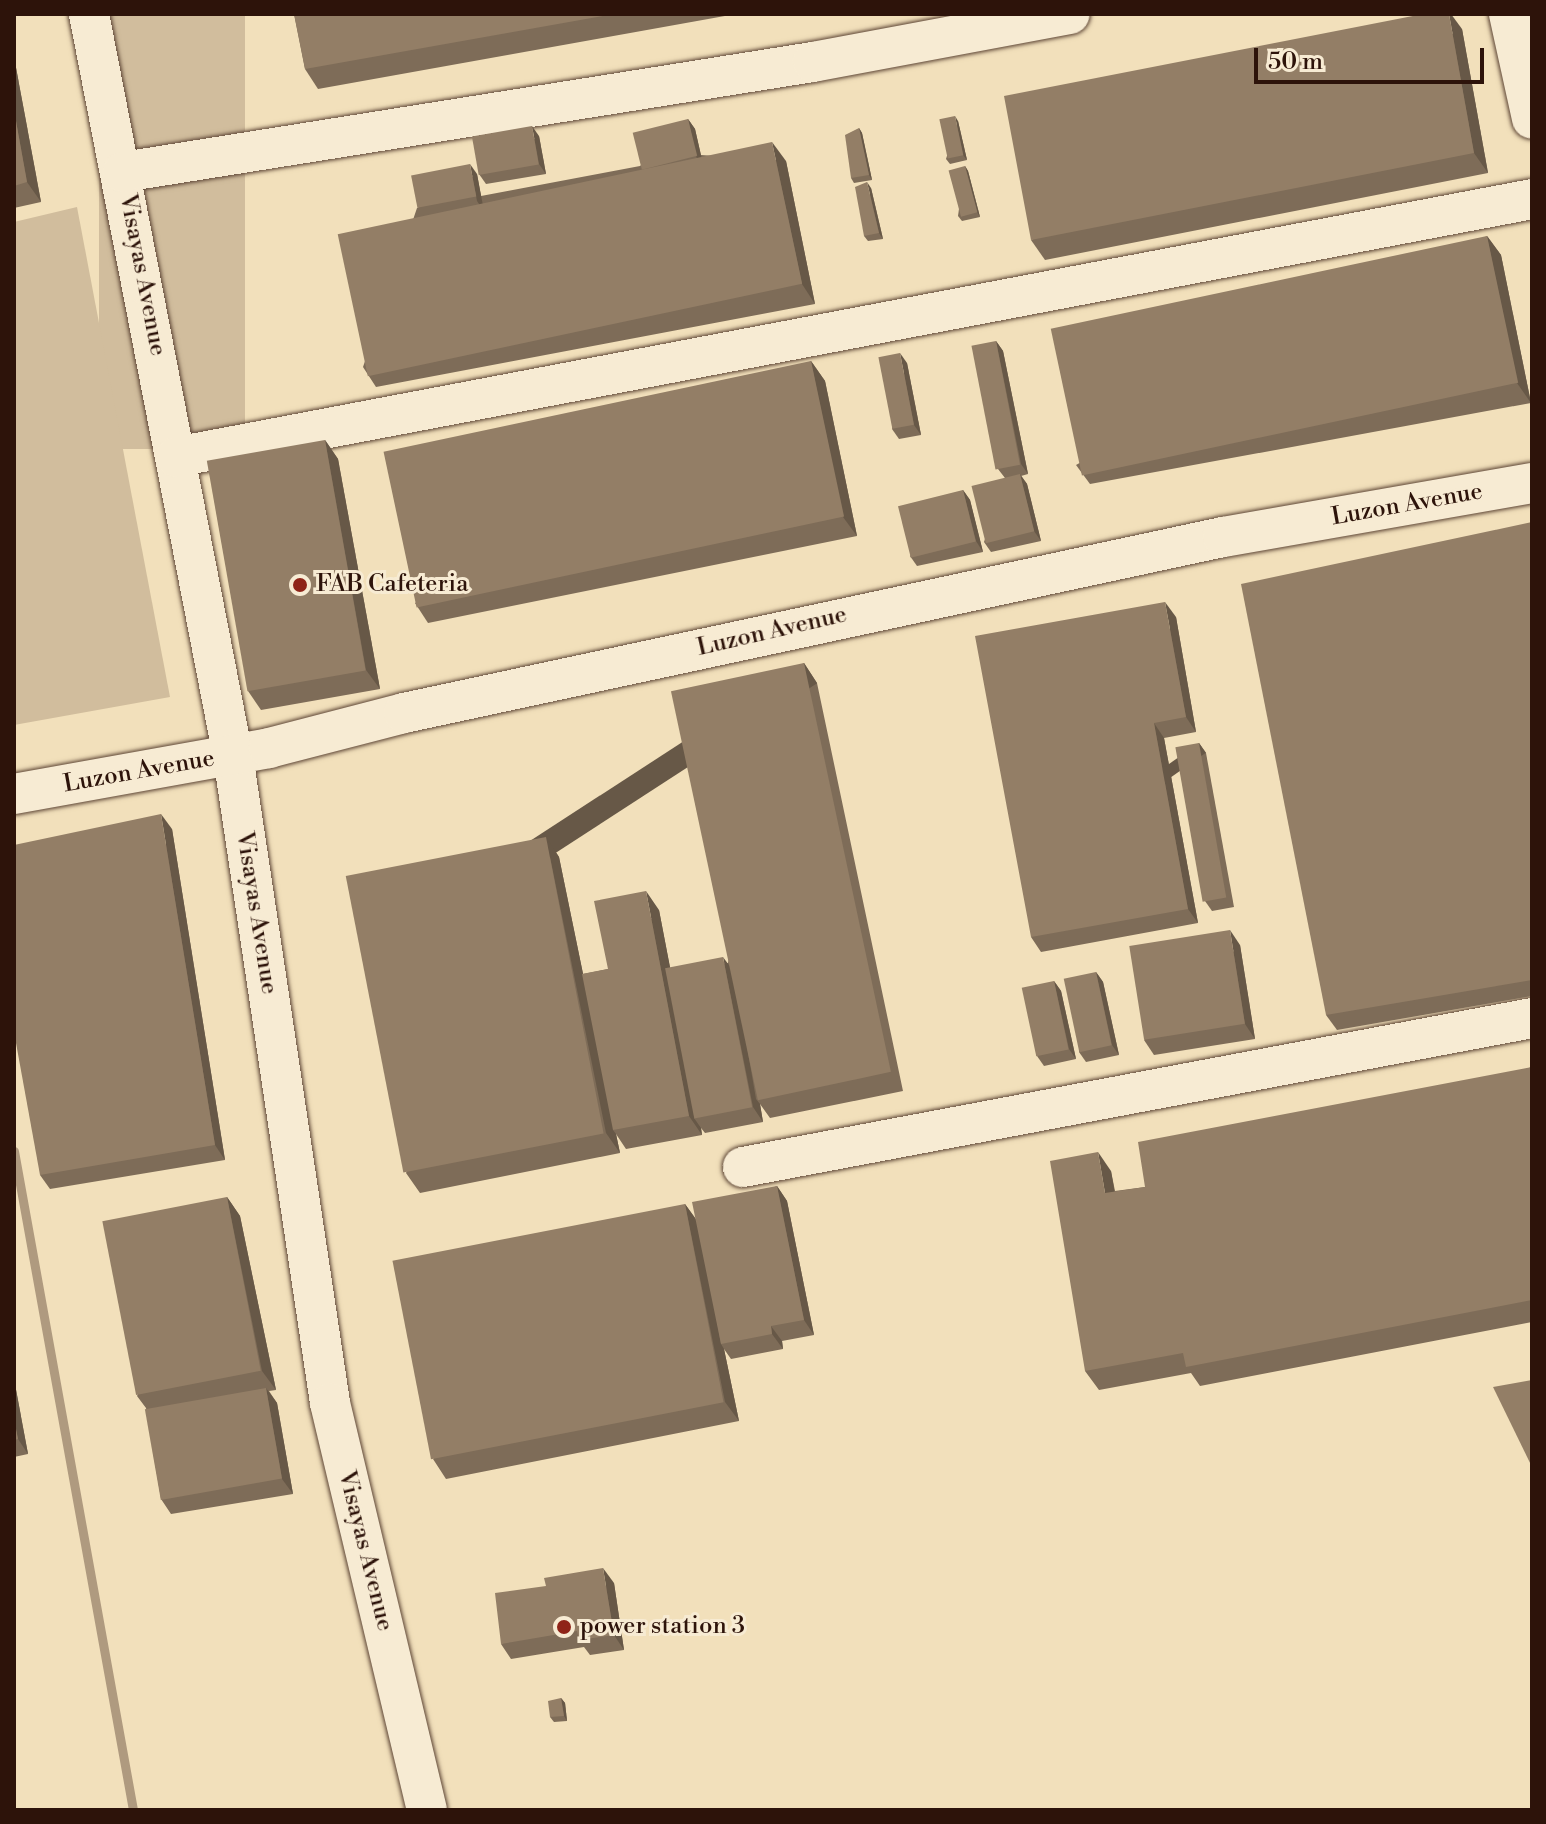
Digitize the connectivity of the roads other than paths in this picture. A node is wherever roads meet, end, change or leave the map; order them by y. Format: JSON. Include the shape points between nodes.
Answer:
{"nodes":[{"id":1,"x":89,"y":14,"type":"edge"},
{"id":2,"x":1070,"y":14,"type":"edge"},
{"id":3,"x":1509,"y":14,"type":"edge"},
{"id":4,"x":1532,"y":119,"type":"edge"},
{"id":5,"x":123,"y":172,"type":"junction"},
{"id":6,"x":1532,"y":199,"type":"edge"},
{"id":7,"x":176,"y":457,"type":"junction"},
{"id":8,"x":1532,"y":483,"type":"edge"},
{"id":9,"x":233,"y":756,"type":"junction"},
{"id":10,"x":14,"y":794,"type":"edge"},
{"id":11,"x":1532,"y":1018,"type":"edge"},
{"id":12,"x":743,"y":1167,"type":"dead end"},
{"id":13,"x":427,"y":1810,"type":"edge"}],
"edges":[{"from":1,"to":5,"type":"street","name":"Visayas Avenue"},
{"from":2,"to":5,"type":"street","via":[[813,62]]},
{"from":3,"to":4,"type":"street"},
{"from":5,"to":7,"type":"street","name":"Visayas Avenue"},
{"from":6,"to":7,"type":"street"},
{"from":7,"to":9,"type":"street","name":"Visayas Avenue"},
{"from":8,"to":9,"type":"street","name":"Luzon Avenue","via":[[1223,537],[912,601]]},
{"from":9,"to":10,"type":"street","name":"Luzon Avenue"},
{"from":9,"to":13,"type":"street","name":"Visayas Avenue","via":[[330,1403]]},
{"from":11,"to":12,"type":"street"}]}
